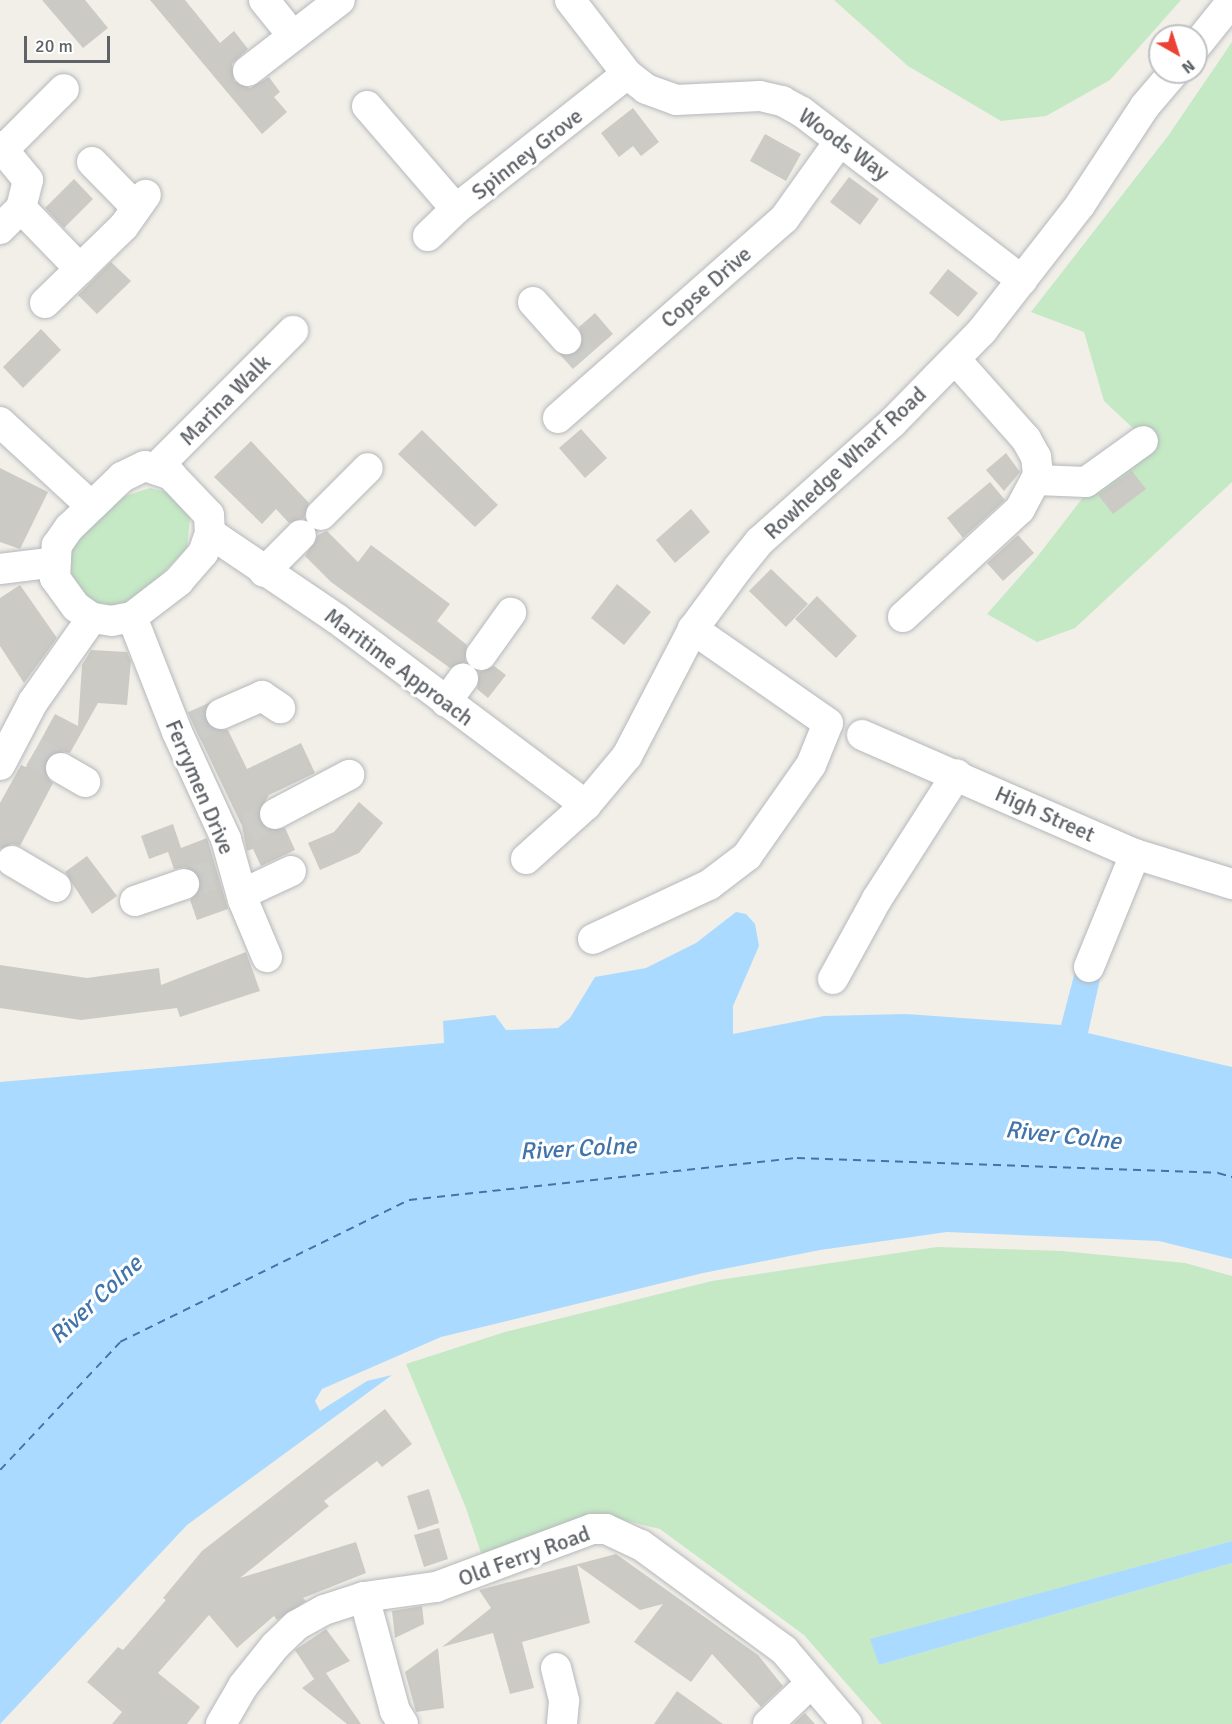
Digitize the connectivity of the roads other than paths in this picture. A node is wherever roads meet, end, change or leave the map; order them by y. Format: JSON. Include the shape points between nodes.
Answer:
{"nodes":[{"id":1,"x":264,"y":0,"type":"edge"},
{"id":2,"x":340,"y":0,"type":"edge"},
{"id":3,"x":570,"y":0,"type":"edge"},
{"id":4,"x":1232,"y":1,"type":"edge"},
{"id":5,"x":1208,"y":31,"type":"edge"},
{"id":6,"x":293,"y":36,"type":"junction"},
{"id":7,"x":248,"y":71,"type":"dead end"},
{"id":8,"x":627,"y":75,"type":"junction"},
{"id":9,"x":1164,"y":84,"type":"edge"},
{"id":10,"x":64,"y":88,"type":"dead end"},
{"id":11,"x":367,"y":106,"type":"dead end"},
{"id":12,"x":839,"y":142,"type":"junction"},
{"id":13,"x":2,"y":148,"type":"edge"},
{"id":14,"x":92,"y":162,"type":"dead end"},
{"id":15,"x":21,"y":208,"type":"junction"},
{"id":16,"x":456,"y":209,"type":"junction"},
{"id":17,"x":0,"y":229,"type":"edge"},
{"id":18,"x":428,"y":236,"type":"dead end"},
{"id":19,"x":80,"y":269,"type":"junction"},
{"id":20,"x":1022,"y":280,"type":"junction"},
{"id":21,"x":533,"y":302,"type":"dead end"},
{"id":22,"x":45,"y":303,"type":"dead end"},
{"id":23,"x":293,"y":331,"type":"dead end"},
{"id":24,"x":583,"y":359,"type":"junction"},
{"id":25,"x":955,"y":359,"type":"junction"},
{"id":26,"x":558,"y":418,"type":"dead end"},
{"id":27,"x":0,"y":422,"type":"edge"},
{"id":28,"x":1143,"y":441,"type":"dead end"},
{"id":29,"x":156,"y":468,"type":"junction"},
{"id":30,"x":368,"y":468,"type":"dead end"},
{"id":31,"x":1036,"y":480,"type":"junction"},
{"id":32,"x":91,"y":506,"type":"junction"},
{"id":33,"x":210,"y":533,"type":"junction"},
{"id":34,"x":56,"y":562,"type":"junction"},
{"id":35,"x":0,"y":569,"type":"edge"},
{"id":36,"x":264,"y":572,"type":"junction"},
{"id":37,"x":511,"y":613,"type":"dead end"},
{"id":38,"x":132,"y":617,"type":"junction"},
{"id":39,"x":903,"y":617,"type":"dead end"},
{"id":40,"x":92,"y":618,"type":"junction"},
{"id":41,"x":693,"y":629,"type":"junction"},
{"id":42,"x":481,"y":655,"type":"dead end"},
{"id":43,"x":280,"y":708,"type":"dead end"},
{"id":44,"x":197,"y":724,"type":"junction"},
{"id":45,"x":862,"y":735,"type":"dead end"},
{"id":46,"x":16,"y":752,"type":"edge"},
{"id":47,"x":957,"y":774,"type":"junction"},
{"id":48,"x":349,"y":775,"type":"dead end"},
{"id":49,"x":586,"y":805,"type":"junction"},
{"id":50,"x":274,"y":814,"type":"tunnel mouth"},
{"id":51,"x":1135,"y":854,"type":"junction"},
{"id":52,"x":526,"y":858,"type":"dead end"},
{"id":53,"x":233,"y":860,"type":"junction"},
{"id":54,"x":12,"y":861,"type":"dead end"},
{"id":55,"x":291,"y":871,"type":"dead end"},
{"id":56,"x":1232,"y":883,"type":"edge"},
{"id":57,"x":184,"y":884,"type":"tunnel mouth"},
{"id":58,"x":56,"y":887,"type":"dead end"},
{"id":59,"x":135,"y":901,"type":"dead end"},
{"id":60,"x":593,"y":939,"type":"dead end"},
{"id":61,"x":267,"y":957,"type":"dead end"},
{"id":62,"x":1089,"y":967,"type":"dead end"},
{"id":63,"x":832,"y":979,"type":"dead end"},
{"id":64,"x":364,"y":1597,"type":"junction"},
{"id":65,"x":556,"y":1668,"type":"dead end"},
{"id":66,"x":810,"y":1684,"type":"junction"},
{"id":67,"x":221,"y":1724,"type":"edge"},
{"id":68,"x":403,"y":1724,"type":"edge"},
{"id":69,"x":562,"y":1724,"type":"edge"},
{"id":70,"x":768,"y":1724,"type":"edge"},
{"id":71,"x":847,"y":1724,"type":"edge"}],
"edges":[{"from":1,"to":6,"type":"street"},
{"from":2,"to":6,"type":"street"},
{"from":3,"to":8,"type":"street","name":"Woods Way"},
{"from":4,"to":5,"type":"street"},
{"from":6,"to":7,"type":"street"},
{"from":8,"to":12,"type":"street","name":"Woods Way","via":[[646,89],[676,100],[760,96],[782,101]]},
{"from":8,"to":16,"type":"street","name":"Spinney Grove"},
{"from":9,"to":20,"type":"street","name":"Rowhedge Wharf Road","via":[[1080,205]]},
{"from":10,"to":13,"type":"street"},
{"from":11,"to":16,"type":"street"},
{"from":12,"to":20,"type":"street","name":"Woods Way"},
{"from":12,"to":24,"type":"street","name":"Copse Drive","via":[[784,219]]},
{"from":13,"to":15,"type":"street","via":[[28,180]]},
{"from":14,"to":19,"type":"street","via":[[140,200],[124,226]]},
{"from":15,"to":17,"type":"street"},
{"from":15,"to":19,"type":"street"},
{"from":16,"to":18,"type":"street","name":"Spinney Grove"},
{"from":19,"to":22,"type":"street"},
{"from":20,"to":25,"type":"street","name":"Rowhedge Wharf Road"},
{"from":21,"to":24,"type":"street"},
{"from":23,"to":29,"type":"street","name":"Marina Walk"},
{"from":24,"to":26,"type":"street","name":"Copse Drive"},
{"from":25,"to":31,"type":"street","via":[[1026,438],[1036,457]]},
{"from":25,"to":41,"type":"street","name":"Rowhedge Wharf Road","via":[[892,423],[760,541]]},
{"from":27,"to":32,"type":"street"},
{"from":28,"to":31,"type":"street","via":[[1086,482]]},
{"from":29,"to":32,"type":"street","via":[[131,470]]},
{"from":29,"to":33,"type":"street","via":[[171,475],[209,515]]},
{"from":30,"to":36,"type":"street"},
{"from":31,"to":39,"type":"street","via":[[1020,509]]},
{"from":32,"to":34,"type":"street","via":[[63,536]]},
{"from":33,"to":36,"type":"street","name":"Maritime Approach"},
{"from":33,"to":38,"type":"street","via":[[203,553],[179,581]]},
{"from":34,"to":35,"type":"street"},
{"from":34,"to":40,"type":"street","via":[[55,578],[63,592]]},
{"from":36,"to":49,"type":"street","name":"Maritime Approach","via":[[455,691]]},
{"from":37,"to":42,"type":"street"},
{"from":38,"to":40,"type":"street","via":[[112,621]]},
{"from":38,"to":44,"type":"street","name":"Ferrymen Drive"},
{"from":40,"to":46,"type":"street","via":[[33,702]]},
{"from":41,"to":49,"type":"street","name":"Rowhedge Wharf Road","via":[[627,756]]},
{"from":41,"to":60,"type":"street","via":[[828,723],[811,765],[747,856],[710,885]]},
{"from":43,"to":44,"type":"street","via":[[262,696]]},
{"from":44,"to":53,"type":"street","name":"Ferrymen Drive"},
{"from":45,"to":47,"type":"street","name":"High Street"},
{"from":47,"to":51,"type":"street","name":"High Street"},
{"from":47,"to":63,"type":"street","via":[[877,899]]},
{"from":48,"to":50,"type":"street"},
{"from":49,"to":52,"type":"street","name":"Rowhedge Wharf Road"},
{"from":51,"to":56,"type":"street","name":"High Street"},
{"from":51,"to":62,"type":"street"},
{"from":53,"to":55,"type":"street"},
{"from":53,"to":61,"type":"street","name":"Ferrymen Drive"},
{"from":54,"to":58,"type":"street"},
{"from":57,"to":59,"type":"street"},
{"from":64,"to":66,"type":"street","name":"Old Ferry Road","via":[[436,1587],[592,1529],[606,1529],[641,1545],[784,1650]]},
{"from":64,"to":67,"type":"street","name":"Old Ferry Road","via":[[324,1610],[297,1625],[257,1667]]},
{"from":64,"to":68,"type":"street","via":[[392,1701]]},
{"from":65,"to":69,"type":"street","via":[[564,1701]]},
{"from":66,"to":70,"type":"street"},
{"from":66,"to":71,"type":"street","name":"Old Ferry Road"}]}
